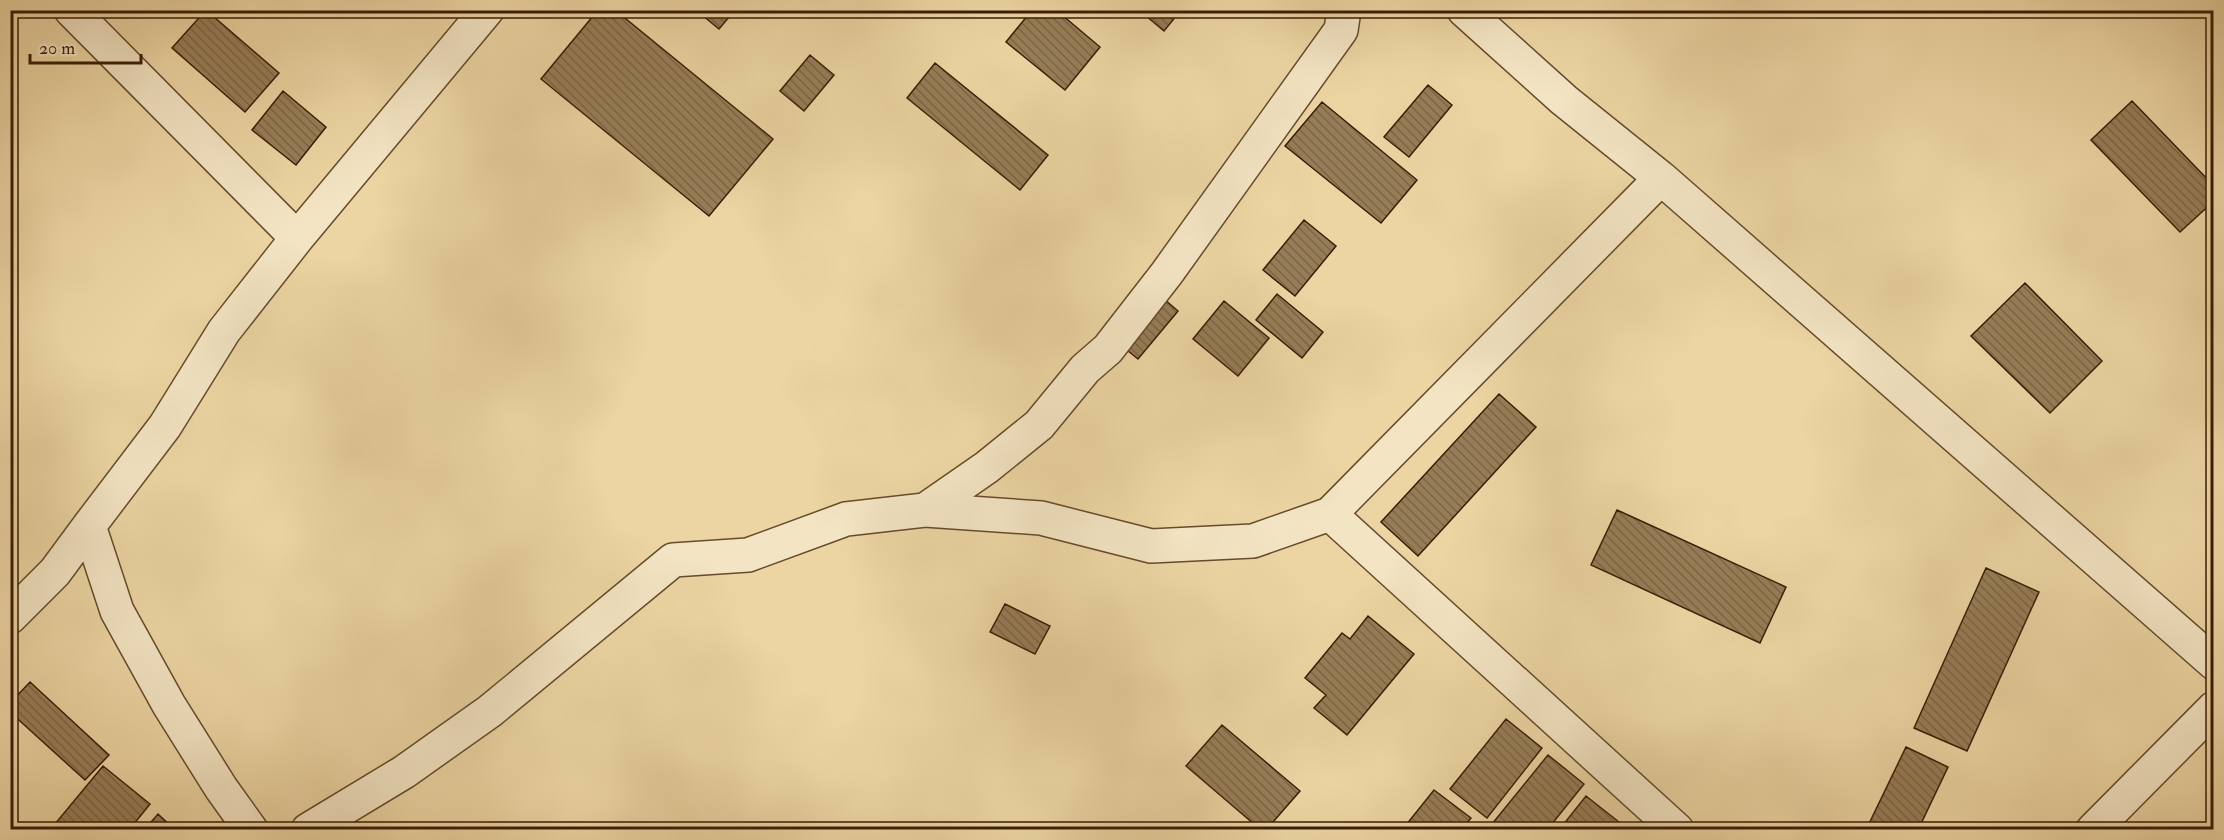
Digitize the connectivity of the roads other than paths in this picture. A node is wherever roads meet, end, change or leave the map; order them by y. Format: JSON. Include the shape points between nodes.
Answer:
{"nodes":[{"id":1,"x":71,"y":10,"type":"edge"},
{"id":2,"x":487,"y":10,"type":"edge"},
{"id":3,"x":1344,"y":10,"type":"edge"},
{"id":4,"x":1464,"y":10,"type":"edge"},
{"id":5,"x":1661,"y":178,"type":"junction"},
{"id":6,"x":297,"y":238,"type":"junction"},
{"id":7,"x":925,"y":510,"type":"junction"},
{"id":8,"x":1330,"y":514,"type":"junction"},
{"id":9,"x":89,"y":526,"type":"junction"},
{"id":10,"x":10,"y":617,"type":"edge"},
{"id":11,"x":2214,"y":663,"type":"edge"},
{"id":12,"x":2214,"y":708,"type":"edge"},
{"id":13,"x":251,"y":830,"type":"edge"},
{"id":14,"x":308,"y":830,"type":"edge"},
{"id":15,"x":1677,"y":830,"type":"edge"},
{"id":16,"x":2093,"y":830,"type":"edge"}],
"edges":[{"from":1,"to":6,"type":"street"},
{"from":2,"to":6,"type":"street"},
{"from":3,"to":7,"type":"street","via":[[1341,30],[1108,349],[1085,369],[1039,425]]},
{"from":4,"to":5,"type":"street","via":[[1563,100]]},
{"from":5,"to":8,"type":"street"},
{"from":5,"to":11,"type":"street"},
{"from":6,"to":9,"type":"street","via":[[224,331],[165,426]]},
{"from":7,"to":8,"type":"street","via":[[1041,518],[1151,546],[1253,541]]},
{"from":7,"to":14,"type":"street","via":[[846,519],[748,555],[673,560],[490,711],[404,772]]},
{"from":8,"to":15,"type":"street"},
{"from":9,"to":10,"type":"street","via":[[55,572]]},
{"from":9,"to":13,"type":"street","via":[[117,611],[169,705]]},
{"from":12,"to":16,"type":"street"}]}
